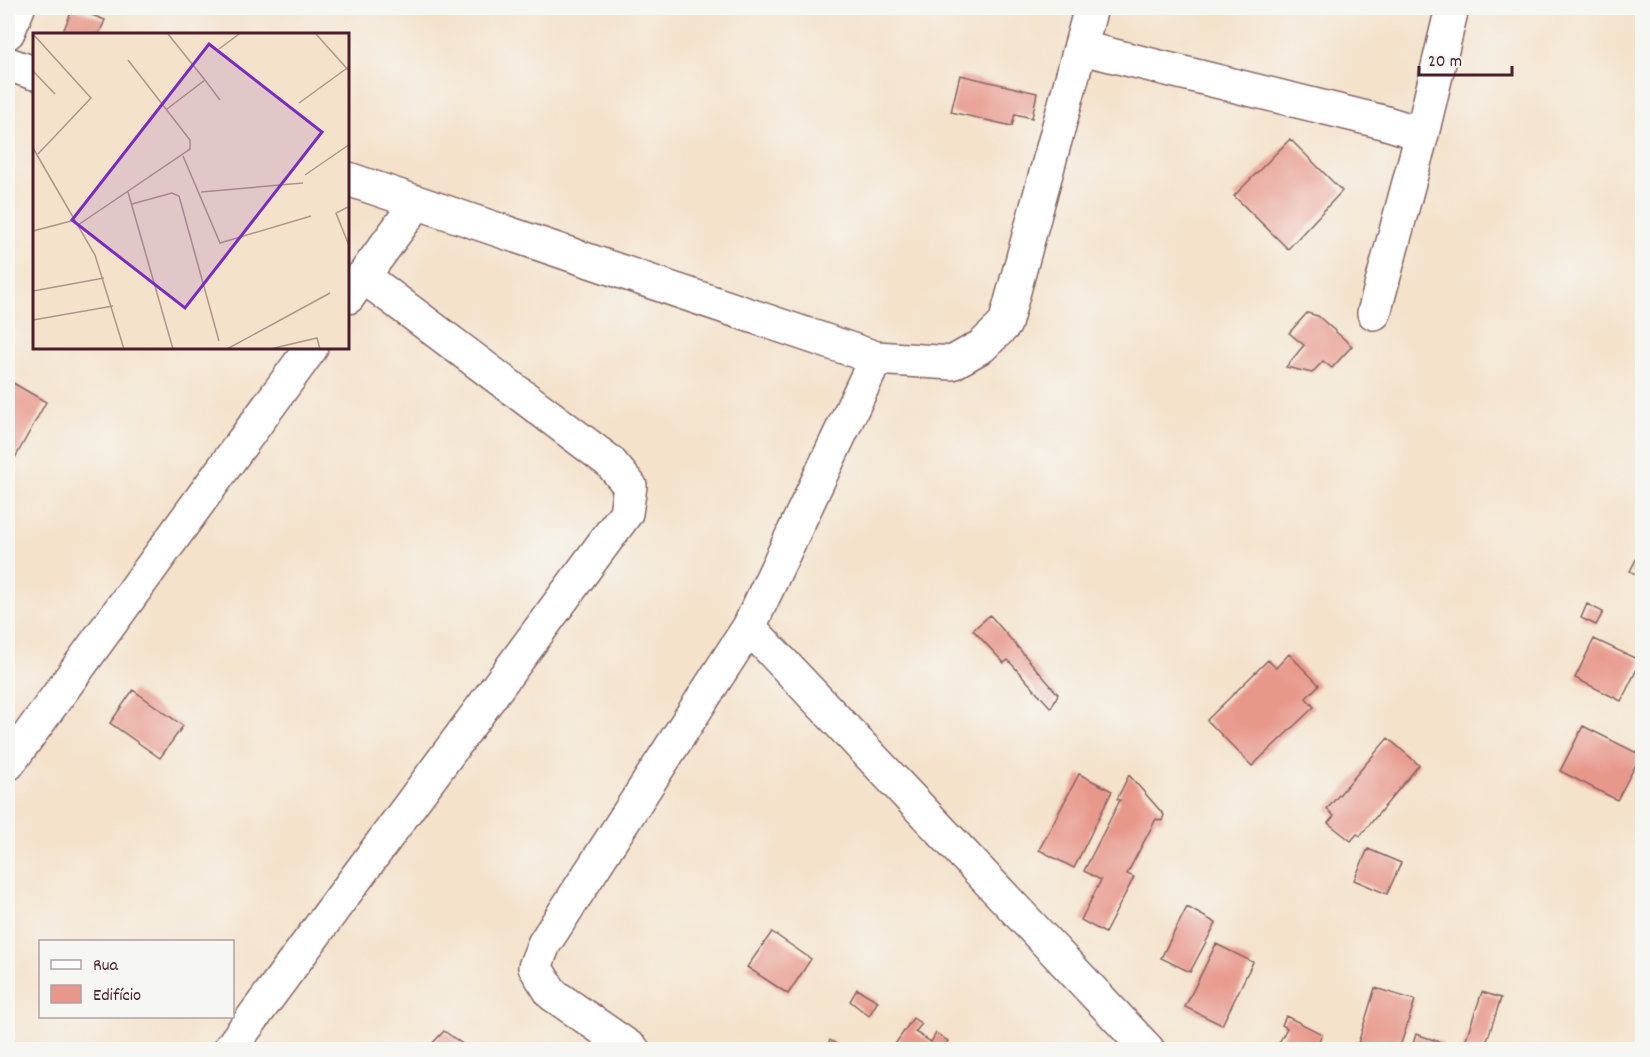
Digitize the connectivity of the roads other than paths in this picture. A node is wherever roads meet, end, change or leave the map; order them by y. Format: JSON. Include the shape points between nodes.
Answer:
{"nodes":[{"id":1,"x":1091,"y":8,"type":"edge"},
{"id":2,"x":1452,"y":8,"type":"edge"},
{"id":3,"x":1082,"y":48,"type":"junction"},
{"id":4,"x":8,"y":64,"type":"edge"},
{"id":5,"x":33,"y":73,"type":"edge"},
{"id":6,"x":1422,"y":134,"type":"junction"},
{"id":7,"x":350,"y":180,"type":"edge"},
{"id":8,"x":417,"y":203,"type":"junction"},
{"id":9,"x":356,"y":286,"type":"edge"},
{"id":10,"x":1374,"y":313,"type":"dead end"},
{"id":11,"x":310,"y":350,"type":"edge"},
{"id":12,"x":876,"y":358,"type":"junction"},
{"id":13,"x":749,"y":627,"type":"junction"},
{"id":14,"x":8,"y":764,"type":"edge"},
{"id":15,"x":229,"y":1050,"type":"edge"},
{"id":16,"x":633,"y":1050,"type":"edge"},
{"id":17,"x":1148,"y":1050,"type":"edge"}],
"edges":[{"from":1,"to":3,"type":"street"},
{"from":2,"to":6,"type":"street"},
{"from":3,"to":6,"type":"street"},
{"from":3,"to":12,"type":"street","via":[[1005,324],[982,346],[952,363]]},
{"from":4,"to":5,"type":"street"},
{"from":6,"to":10,"type":"street"},
{"from":7,"to":8,"type":"street"},
{"from":8,"to":9,"type":"street"},
{"from":8,"to":12,"type":"street"},
{"from":9,"to":15,"type":"street","via":[[610,462],[630,486],[626,513]]},
{"from":11,"to":14,"type":"street"},
{"from":12,"to":13,"type":"street"},
{"from":13,"to":16,"type":"street","via":[[550,934],[535,967],[552,994]]},
{"from":13,"to":17,"type":"street"}]}
